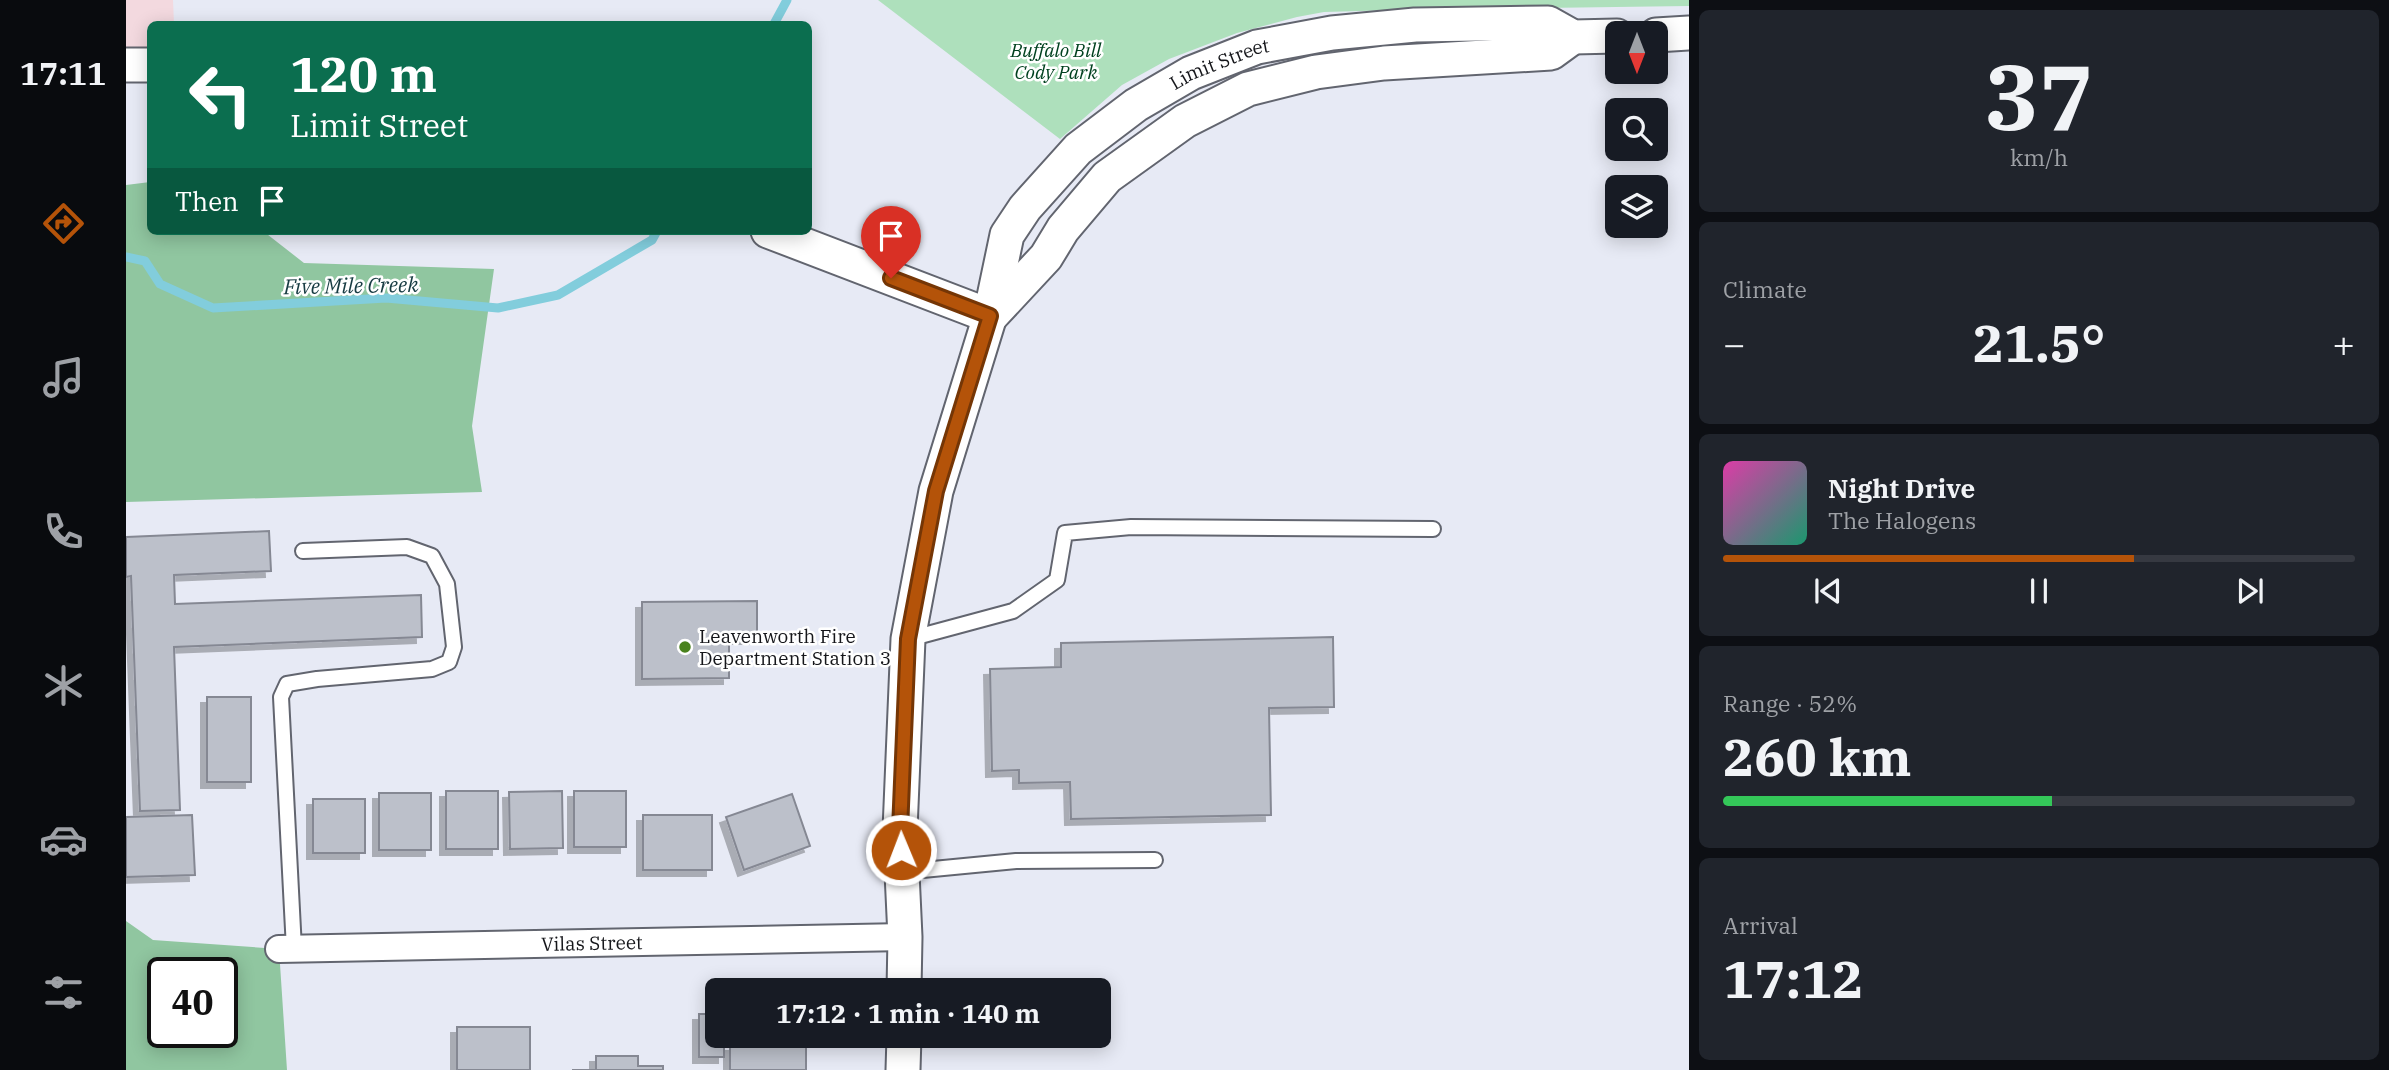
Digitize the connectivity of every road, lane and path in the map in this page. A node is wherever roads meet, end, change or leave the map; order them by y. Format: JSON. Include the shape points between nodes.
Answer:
{"nodes":[{"id":1,"x":1689,"y":33,"type":"edge"},
{"id":2,"x":1668,"y":34,"type":"edge"},
{"id":3,"x":1605,"y":36,"type":"edge"},
{"id":4,"x":1573,"y":37,"type":"junction"},
{"id":5,"x":126,"y":65,"type":"edge"},
{"id":6,"x":147,"y":65,"type":"edge"},
{"id":7,"x":778,"y":235,"type":"edge"},
{"id":8,"x":990,"y":316,"type":"junction"},
{"id":9,"x":1433,"y":528,"type":"dead end"},
{"id":10,"x":303,"y":551,"type":"dead end"},
{"id":11,"x":908,"y":639,"type":"junction"},
{"id":12,"x":1155,"y":860,"type":"dead end"},
{"id":13,"x":902,"y":872,"type":"junction"},
{"id":14,"x":905,"y":937,"type":"junction"},
{"id":15,"x":287,"y":949,"type":"joint"},
{"id":16,"x":904,"y":978,"type":"edge"},
{"id":17,"x":904,"y":1048,"type":"edge"},
{"id":18,"x":903,"y":1070,"type":"edge"}],
"edges":[{"from":1,"to":2,"type":"street"},
{"from":3,"to":4,"type":"street","name":"Limit Street"},
{"from":4,"to":8,"type":"street","name":"Limit Street","via":[[1551,52],[1384,63],[1315,72],[1248,89],[1185,121],[1107,177],[1046,257]]},
{"from":4,"to":8,"type":"street","name":"Limit Street","via":[[1548,23],[1415,25],[1332,33],[1257,47],[1191,73],[1136,105],[1078,149],[1025,208],[1007,235]]},
{"from":5,"to":6,"type":"street"},
{"from":7,"to":8,"type":"street"},
{"from":8,"to":11,"type":"street","via":[[936,491]]},
{"from":9,"to":11,"type":"lane","via":[[1131,527],[1065,533],[1057,580],[1013,611]]},
{"from":10,"to":15,"type":"lane","via":[[407,547],[432,556],[447,584],[454,647],[449,662],[432,669],[287,684],[281,697]]},
{"from":11,"to":13,"type":"street"},
{"from":12,"to":13,"type":"lane","via":[[1016,861]]},
{"from":13,"to":14,"type":"street"},
{"from":14,"to":15,"type":"street","name":"Vilas Street"},
{"from":14,"to":16,"type":"street"},
{"from":17,"to":18,"type":"street"}]}
